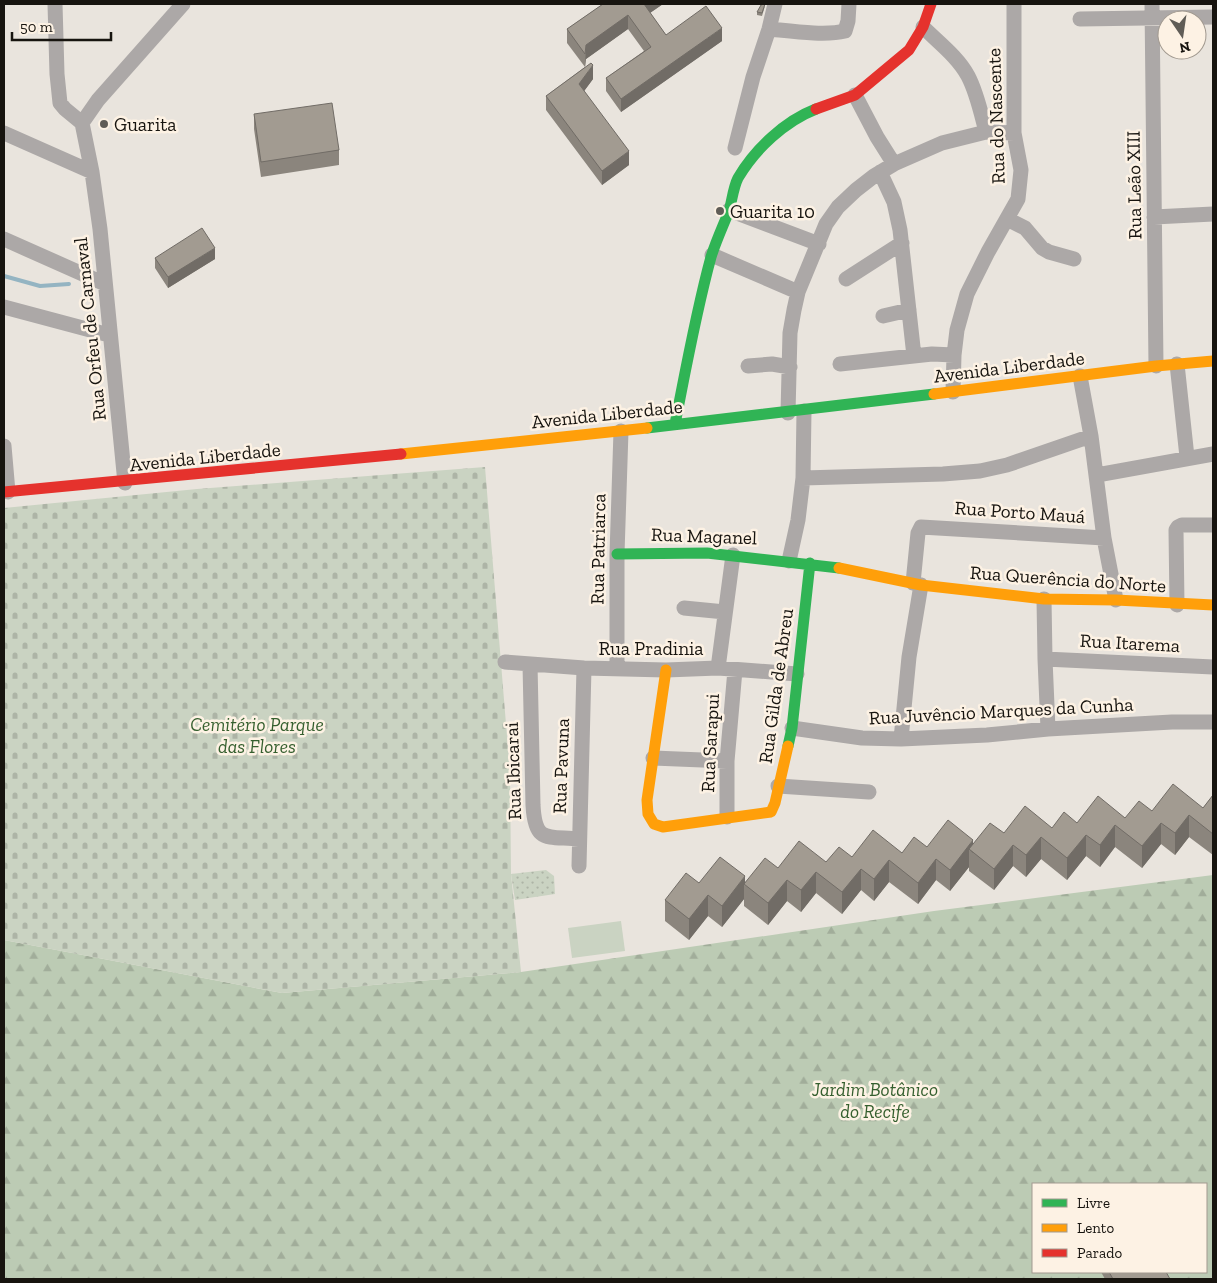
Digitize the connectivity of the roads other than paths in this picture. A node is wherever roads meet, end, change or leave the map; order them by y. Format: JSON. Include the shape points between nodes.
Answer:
{"nodes":[{"id":1,"x":55,"y":4,"type":"edge"},
{"id":2,"x":183,"y":4,"type":"edge"},
{"id":3,"x":774,"y":4,"type":"edge"},
{"id":4,"x":849,"y":4,"type":"edge"},
{"id":5,"x":931,"y":4,"type":"edge"},
{"id":6,"x":1014,"y":4,"type":"edge"},
{"id":7,"x":1152,"y":10,"type":"edge"},
{"id":8,"x":1213,"y":17,"type":"edge"},
{"id":9,"x":1080,"y":19,"type":"dead end"},
{"id":10,"x":923,"y":27,"type":"junction"},
{"id":11,"x":769,"y":28,"type":"junction"},
{"id":12,"x":855,"y":95,"type":"junction"},
{"id":13,"x":82,"y":123,"type":"junction"},
{"id":14,"x":4,"y":132,"type":"edge"},
{"id":15,"x":986,"y":132,"type":"junction"},
{"id":16,"x":1014,"y":132,"type":"junction"},
{"id":17,"x":735,"y":148,"type":"dead end"},
{"id":18,"x":894,"y":164,"type":"junction"},
{"id":19,"x":92,"y":172,"type":"junction"},
{"id":20,"x":880,"y":172,"type":"junction"},
{"id":21,"x":729,"y":210,"type":"junction"},
{"id":22,"x":1213,"y":214,"type":"edge"},
{"id":23,"x":1154,"y":216,"type":"junction"},
{"id":24,"x":1007,"y":219,"type":"junction"},
{"id":25,"x":4,"y":239,"type":"edge"},
{"id":26,"x":902,"y":243,"type":"junction"},
{"id":27,"x":819,"y":244,"type":"junction"},
{"id":28,"x":712,"y":255,"type":"junction"},
{"id":29,"x":1074,"y":259,"type":"dead end"},
{"id":30,"x":846,"y":279,"type":"dead end"},
{"id":31,"x":105,"y":284,"type":"junction"},
{"id":32,"x":798,"y":292,"type":"junction"},
{"id":33,"x":4,"y":308,"type":"edge"},
{"id":34,"x":909,"y":310,"type":"junction"},
{"id":35,"x":883,"y":316,"type":"dead end"},
{"id":36,"x":109,"y":335,"type":"junction"},
{"id":37,"x":954,"y":355,"type":"junction"},
{"id":38,"x":914,"y":356,"type":"junction"},
{"id":39,"x":1213,"y":360,"type":"edge"},
{"id":40,"x":840,"y":364,"type":"dead end"},
{"id":41,"x":1177,"y":364,"type":"junction"},
{"id":42,"x":748,"y":366,"type":"dead end"},
{"id":43,"x":1156,"y":366,"type":"junction"},
{"id":44,"x":790,"y":367,"type":"junction"},
{"id":45,"x":1080,"y":376,"type":"junction"},
{"id":46,"x":953,"y":392,"type":"junction"},
{"id":47,"x":804,"y":411,"type":"junction"},
{"id":48,"x":788,"y":413,"type":"junction"},
{"id":49,"x":674,"y":424,"type":"junction"},
{"id":50,"x":621,"y":430,"type":"junction"},
{"id":51,"x":1091,"y":436,"type":"junction"},
{"id":52,"x":4,"y":446,"type":"edge"},
{"id":53,"x":1213,"y":454,"type":"edge"},
{"id":54,"x":1187,"y":457,"type":"junction"},
{"id":55,"x":1097,"y":474,"type":"junction"},
{"id":56,"x":803,"y":478,"type":"junction"},
{"id":57,"x":125,"y":482,"type":"junction"},
{"id":58,"x":6,"y":492,"type":"edge"},
{"id":59,"x":1213,"y":525,"type":"edge"},
{"id":60,"x":1104,"y":538,"type":"junction"},
{"id":61,"x":617,"y":554,"type":"junction"},
{"id":62,"x":733,"y":555,"type":"junction"},
{"id":63,"x":789,"y":561,"type":"junction"},
{"id":64,"x":810,"y":563,"type":"junction"},
{"id":65,"x":917,"y":584,"type":"junction"},
{"id":66,"x":1044,"y":599,"type":"junction"},
{"id":67,"x":1116,"y":600,"type":"junction"},
{"id":68,"x":1177,"y":605,"type":"junction"},
{"id":69,"x":1213,"y":605,"type":"edge"},
{"id":70,"x":684,"y":608,"type":"dead end"},
{"id":71,"x":725,"y":612,"type":"junction"},
{"id":72,"x":1045,"y":660,"type":"junction"},
{"id":73,"x":505,"y":662,"type":"dead end"},
{"id":74,"x":530,"y":664,"type":"junction"},
{"id":75,"x":1213,"y":667,"type":"edge"},
{"id":76,"x":584,"y":668,"type":"junction"},
{"id":77,"x":617,"y":668,"type":"junction"},
{"id":78,"x":718,"y":668,"type":"junction"},
{"id":79,"x":666,"y":670,"type":"junction"},
{"id":80,"x":735,"y":670,"type":"junction"},
{"id":81,"x":798,"y":674,"type":"junction"},
{"id":82,"x":1213,"y":722,"type":"edge"},
{"id":83,"x":792,"y":728,"type":"junction"},
{"id":84,"x":1048,"y":729,"type":"junction"},
{"id":85,"x":901,"y":739,"type":"junction"},
{"id":86,"x":652,"y":758,"type":"junction"},
{"id":87,"x":727,"y":761,"type":"junction"},
{"id":88,"x":778,"y":786,"type":"junction"},
{"id":89,"x":869,"y":792,"type":"dead end"},
{"id":90,"x":726,"y":817,"type":"junction"},
{"id":91,"x":580,"y":838,"type":"junction"},
{"id":92,"x":580,"y":866,"type":"dead end"}],
"edges":[{"from":1,"to":13,"type":"street","via":[[56,74],[60,102]]},
{"from":2,"to":13,"type":"street","via":[[98,100]]},
{"from":3,"to":11,"type":"street"},
{"from":4,"to":11,"type":"street","via":[[845,30],[806,32]]},
{"from":5,"to":10,"type":"street"},
{"from":6,"to":16,"type":"street","name":"Rua do Nascente"},
{"from":7,"to":8,"type":"street"},
{"from":7,"to":9,"type":"street"},
{"from":7,"to":23,"type":"street","name":"Rua Leão XIII"},
{"from":10,"to":12,"type":"street","via":[[909,50]]},
{"from":10,"to":15,"type":"street","via":[[968,76]]},
{"from":11,"to":17,"type":"street"},
{"from":12,"to":18,"type":"street"},
{"from":12,"to":21,"type":"street","via":[[793,120],[769,141],[737,180]]},
{"from":13,"to":19,"type":"street","name":"Rua Orfeu de Carnaval"},
{"from":14,"to":19,"type":"street"},
{"from":15,"to":16,"type":"street"},
{"from":15,"to":18,"type":"street","via":[[942,143]]},
{"from":16,"to":24,"type":"street","name":"Rua do Nascente","via":[[1021,170],[1018,199]]},
{"from":18,"to":20,"type":"street"},
{"from":19,"to":31,"type":"street","name":"Rua Orfeu de Carnaval"},
{"from":20,"to":26,"type":"street","via":[[894,202]]},
{"from":20,"to":27,"type":"street","via":[[838,208],[826,224]]},
{"from":21,"to":27,"type":"street"},
{"from":21,"to":28,"type":"street"},
{"from":22,"to":23,"type":"street"},
{"from":23,"to":43,"type":"street","name":"Rua Leão XIII"},
{"from":24,"to":29,"type":"street","via":[[1025,228],[1042,248]]},
{"from":24,"to":37,"type":"street","name":"Rua do Nascente","via":[[967,294]]},
{"from":25,"to":31,"type":"street"},
{"from":26,"to":30,"type":"street"},
{"from":26,"to":34,"type":"street"},
{"from":27,"to":32,"type":"street"},
{"from":28,"to":32,"type":"street"},
{"from":28,"to":49,"type":"street"},
{"from":31,"to":36,"type":"street","name":"Rua Orfeu de Carnaval"},
{"from":32,"to":44,"type":"street","via":[[790,333]]},
{"from":33,"to":36,"type":"street"},
{"from":34,"to":35,"type":"street"},
{"from":34,"to":38,"type":"street"},
{"from":36,"to":57,"type":"street","name":"Rua Orfeu de Carnaval"},
{"from":37,"to":38,"type":"street"},
{"from":37,"to":46,"type":"street","name":"Rua do Nascente"},
{"from":38,"to":40,"type":"street"},
{"from":39,"to":41,"type":"street","name":"Avenida Liberdade"},
{"from":41,"to":43,"type":"street","name":"Avenida Liberdade"},
{"from":41,"to":54,"type":"street"},
{"from":42,"to":44,"type":"street","via":[[772,364]]},
{"from":43,"to":45,"type":"street","name":"Avenida Liberdade"},
{"from":44,"to":48,"type":"street"},
{"from":45,"to":46,"type":"street","name":"Avenida Liberdade"},
{"from":45,"to":51,"type":"street"},
{"from":46,"to":47,"type":"street","name":"Avenida Liberdade"},
{"from":47,"to":48,"type":"street","name":"Avenida Liberdade"},
{"from":47,"to":56,"type":"street"},
{"from":48,"to":49,"type":"street","name":"Avenida Liberdade"},
{"from":49,"to":50,"type":"street","name":"Avenida Liberdade"},
{"from":50,"to":57,"type":"street","name":"Avenida Liberdade"},
{"from":50,"to":61,"type":"street","name":"Rua Patriarca"},
{"from":51,"to":55,"type":"street"},
{"from":51,"to":56,"type":"street","via":[[1022,461],[980,471]]},
{"from":52,"to":58,"type":"street"},
{"from":53,"to":54,"type":"street"},
{"from":54,"to":55,"type":"street"},
{"from":55,"to":60,"type":"street"},
{"from":56,"to":63,"type":"street"},
{"from":57,"to":58,"type":"street","name":"Avenida Liberdade"},
{"from":59,"to":68,"type":"street","via":[[1178,527],[1175,536]]},
{"from":60,"to":65,"type":"street","name":"Rua Porto Mauá","via":[[921,527],[918,529]]},
{"from":60,"to":67,"type":"street"},
{"from":61,"to":62,"type":"street","name":"Rua Maganel"},
{"from":61,"to":77,"type":"street","name":"Rua Patriarca"},
{"from":62,"to":63,"type":"street","name":"Rua Maganel"},
{"from":62,"to":71,"type":"street"},
{"from":63,"to":64,"type":"street","name":"Rua Maganel"},
{"from":64,"to":65,"type":"street","name":"Rua Maganel"},
{"from":64,"to":81,"type":"street","name":"Rua Gilda de Abreu"},
{"from":65,"to":66,"type":"street","name":"Rua Querência do Norte"},
{"from":65,"to":85,"type":"street"},
{"from":66,"to":67,"type":"street","name":"Rua Querência do Norte"},
{"from":66,"to":72,"type":"street"},
{"from":67,"to":68,"type":"street","name":"Rua Querência do Norte"},
{"from":68,"to":69,"type":"street","name":"Rua Querência do Norte"},
{"from":70,"to":71,"type":"street"},
{"from":71,"to":78,"type":"street"},
{"from":72,"to":75,"type":"street","name":"Rua Itarema"},
{"from":72,"to":84,"type":"street"},
{"from":73,"to":74,"type":"street","name":"Rua Pradinia"},
{"from":74,"to":76,"type":"street","name":"Rua Pradinia"},
{"from":74,"to":91,"type":"street","name":"Rua Ibicarai","via":[[536,829],[546,836]]},
{"from":76,"to":77,"type":"street","name":"Rua Pradinia"},
{"from":76,"to":91,"type":"street","name":"Rua Pavuna"},
{"from":77,"to":79,"type":"street","name":"Rua Pradinia"},
{"from":78,"to":79,"type":"street","name":"Rua Pradinia"},
{"from":78,"to":80,"type":"street","name":"Rua Pradinia"},
{"from":79,"to":86,"type":"street"},
{"from":80,"to":81,"type":"street","name":"Rua Pradinia"},
{"from":80,"to":87,"type":"street","name":"Rua Sarapui"},
{"from":81,"to":83,"type":"street","name":"Rua Gilda de Abreu"},
{"from":82,"to":84,"type":"street","name":"Rua Juvêncio Marques da Cunha"},
{"from":83,"to":85,"type":"street","name":"Rua Juvêncio Marques da Cunha","via":[[862,738]]},
{"from":83,"to":88,"type":"street","name":"Rua Gilda de Abreu"},
{"from":84,"to":85,"type":"street","name":"Rua Juvêncio Marques da Cunha"},
{"from":86,"to":87,"type":"street"},
{"from":86,"to":90,"type":"street","via":[[647,814],[656,827]]},
{"from":87,"to":90,"type":"street","name":"Rua Sarapui"},
{"from":88,"to":89,"type":"street"},
{"from":88,"to":90,"type":"street","name":"Rua Gilda de Abreu","via":[[771,812]]},
{"from":91,"to":92,"type":"street","name":"Rua Pavuna"}]}
